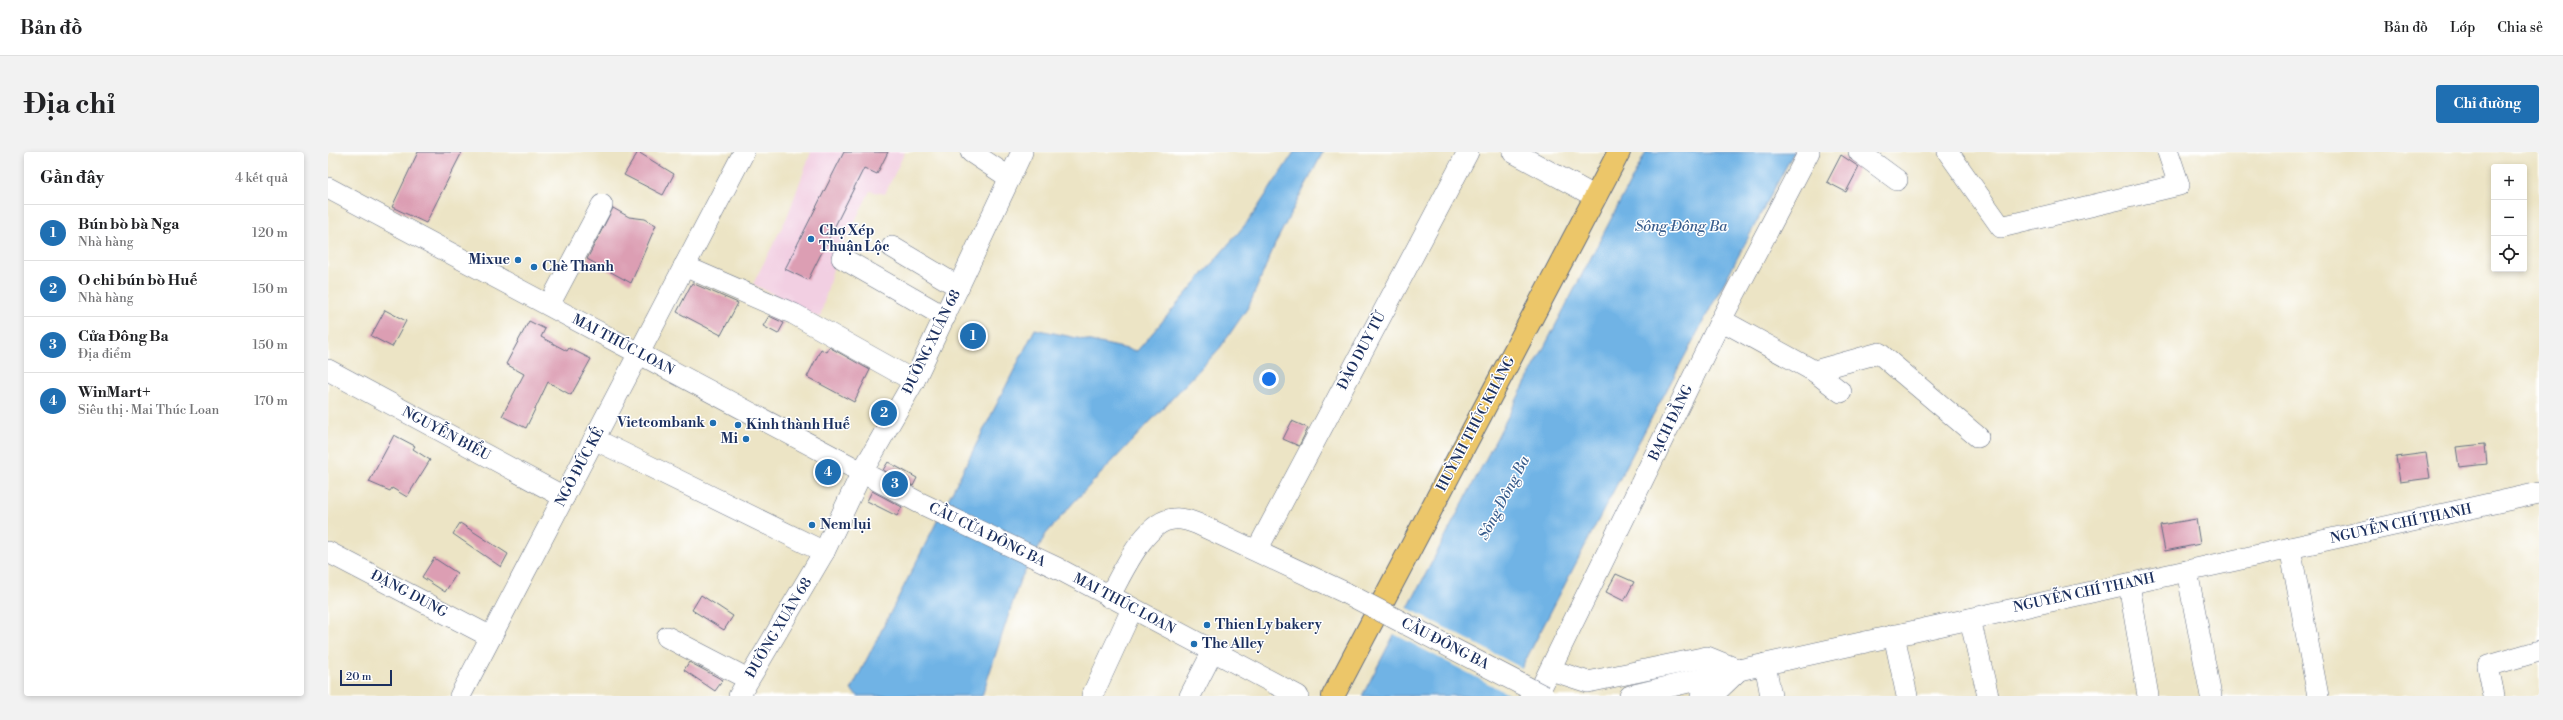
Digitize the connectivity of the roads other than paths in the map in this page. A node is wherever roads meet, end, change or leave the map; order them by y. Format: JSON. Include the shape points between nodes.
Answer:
{"nodes":[{"id":1,"x":744,"y":152,"type":"edge"},
{"id":2,"x":971,"y":152,"type":"edge"},
{"id":3,"x":1022,"y":152,"type":"edge"},
{"id":4,"x":1468,"y":152,"type":"edge"},
{"id":5,"x":1513,"y":152,"type":"edge"},
{"id":6,"x":1619,"y":152,"type":"edge"},
{"id":7,"x":1808,"y":152,"type":"edge"},
{"id":8,"x":1859,"y":152,"type":"edge"},
{"id":9,"x":1948,"y":152,"type":"edge"},
{"id":10,"x":2168,"y":152,"type":"edge"},
{"id":11,"x":1010,"y":178,"type":"junction"},
{"id":12,"x":1897,"y":180,"type":"dead end"},
{"id":13,"x":328,"y":188,"type":"edge"},
{"id":14,"x":1596,"y":197,"type":"junction"},
{"id":15,"x":602,"y":205,"type":"dead end"},
{"id":16,"x":892,"y":248,"type":"dead end"},
{"id":17,"x":842,"y":258,"type":"dead end"},
{"id":18,"x":684,"y":266,"type":"junction"},
{"id":19,"x":959,"y":287,"type":"junction"},
{"id":20,"x":549,"y":305,"type":"junction"},
{"id":21,"x":945,"y":317,"type":"junction"},
{"id":22,"x":1721,"y":320,"type":"junction"},
{"id":23,"x":639,"y":353,"type":"junction"},
{"id":24,"x":328,"y":370,"type":"edge"},
{"id":25,"x":1814,"y":371,"type":"junction"},
{"id":26,"x":914,"y":381,"type":"junction"},
{"id":27,"x":1841,"y":392,"type":"dead end"},
{"id":28,"x":1978,"y":437,"type":"dead end"},
{"id":29,"x":594,"y":439,"type":"junction"},
{"id":30,"x":862,"y":472,"type":"junction"},
{"id":31,"x":2539,"y":493,"type":"edge"},
{"id":32,"x":564,"y":497,"type":"junction"},
{"id":33,"x":918,"y":502,"type":"joint"},
{"id":34,"x":2290,"y":548,"type":"junction"},
{"id":35,"x":1257,"y":550,"type":"junction"},
{"id":36,"x":328,"y":552,"type":"edge"},
{"id":37,"x":824,"y":552,"type":"junction"},
{"id":38,"x":1057,"y":568,"type":"joint"},
{"id":39,"x":2187,"y":571,"type":"junction"},
{"id":40,"x":2129,"y":584,"type":"junction"},
{"id":41,"x":1109,"y":597,"type":"junction"},
{"id":42,"x":1132,"y":609,"type":"junction"},
{"id":43,"x":1970,"y":619,"type":"junction"},
{"id":44,"x":1894,"y":635,"type":"junction"},
{"id":45,"x":491,"y":637,"type":"junction"},
{"id":46,"x":667,"y":637,"type":"dead end"},
{"id":47,"x":1213,"y":651,"type":"junction"},
{"id":48,"x":2539,"y":651,"type":"edge"},
{"id":49,"x":1765,"y":664,"type":"junction"},
{"id":50,"x":1551,"y":670,"type":"junction"},
{"id":51,"x":1739,"y":670,"type":"junction"},
{"id":52,"x":744,"y":688,"type":"edge"},
{"id":53,"x":460,"y":696,"type":"edge"},
{"id":54,"x":1092,"y":696,"type":"edge"},
{"id":55,"x":1190,"y":696,"type":"edge"},
{"id":56,"x":1298,"y":696,"type":"edge"},
{"id":57,"x":1333,"y":696,"type":"edge"},
{"id":58,"x":1537,"y":696,"type":"edge"},
{"id":59,"x":1544,"y":696,"type":"edge"},
{"id":60,"x":1630,"y":696,"type":"edge"},
{"id":61,"x":1702,"y":696,"type":"edge"},
{"id":62,"x":1771,"y":696,"type":"edge"},
{"id":63,"x":1906,"y":696,"type":"edge"},
{"id":64,"x":1988,"y":696,"type":"edge"},
{"id":65,"x":2148,"y":696,"type":"edge"},
{"id":66,"x":2211,"y":696,"type":"edge"},
{"id":67,"x":2318,"y":696,"type":"edge"},
{"id":68,"x":2494,"y":696,"type":"edge"}],
"edges":[{"from":1,"to":18,"type":"street","name":"NGÔ ĐỨC KẾ"},
{"from":2,"to":11,"type":"street"},
{"from":3,"to":11,"type":"street","name":"ĐƯỜNG XUÂN 68"},
{"from":4,"to":35,"type":"street","name":"ĐÀO DUY TỪ"},
{"from":5,"to":14,"type":"street"},
{"from":6,"to":14,"type":"main road","name":"HUỲNH THÚC KHÁNG"},
{"from":7,"to":22,"type":"street","name":"BẠCH ĐẰNG"},
{"from":8,"to":12,"type":"street"},
{"from":9,"to":10,"type":"street","via":[[2001,227],[2179,185]]},
{"from":11,"to":19,"type":"street","name":"ĐƯỜNG XUÂN 68"},
{"from":13,"to":20,"type":"street","name":"MAI THÚC LOAN"},
{"from":14,"to":57,"type":"main road","name":"HUỲNH THÚC KHÁNG"},
{"from":15,"to":20,"type":"street"},
{"from":16,"to":19,"type":"street"},
{"from":17,"to":21,"type":"street"},
{"from":18,"to":23,"type":"street","name":"NGÔ ĐỨC KẾ"},
{"from":18,"to":26,"type":"street","via":[[794,314]]},
{"from":19,"to":21,"type":"street","name":"ĐƯỜNG XUÂN 68"},
{"from":20,"to":23,"type":"street","name":"MAI THÚC LOAN"},
{"from":21,"to":26,"type":"street","name":"ĐƯỜNG XUÂN 68"},
{"from":22,"to":25,"type":"street"},
{"from":22,"to":50,"type":"street","name":"BẠCH ĐẰNG"},
{"from":23,"to":29,"type":"street","name":"NGÔ ĐỨC KẾ"},
{"from":23,"to":30,"type":"street","name":"MAI THÚC LOAN"},
{"from":24,"to":32,"type":"street","name":"NGUYỄN BIỂU"},
{"from":25,"to":27,"type":"street"},
{"from":25,"to":28,"type":"street","via":[[1878,353]]},
{"from":26,"to":30,"type":"street","name":"ĐƯỜNG XUÂN 68"},
{"from":29,"to":32,"type":"street","name":"NGÔ ĐỨC KẾ"},
{"from":29,"to":37,"type":"street"},
{"from":30,"to":33,"type":"street","name":"MAI THÚC LOAN"},
{"from":30,"to":37,"type":"street","name":"ĐƯỜNG XUÂN 68"},
{"from":31,"to":34,"type":"street","name":"NGUYỄN CHÍ THANH"},
{"from":32,"to":45,"type":"street","name":"NGÔ ĐỨC KẾ"},
{"from":33,"to":38,"type":"street","name":"CẦU CỬA ĐÔNG BA"},
{"from":34,"to":39,"type":"street","name":"NGUYỄN CHÍ THANH"},
{"from":34,"to":67,"type":"street"},
{"from":35,"to":41,"type":"street","via":[[1198,524],[1173,519],[1158,524],[1140,542]]},
{"from":35,"to":59,"type":"street","name":"CẦU ĐÔNG BA","bridge":true,"via":[[1346,593]]},
{"from":36,"to":45,"type":"street","name":"ĐẶNG DUNG"},
{"from":37,"to":52,"type":"street","name":"ĐƯỜNG XUÂN 68"},
{"from":38,"to":41,"type":"street","name":"MAI THÚC LOAN"},
{"from":39,"to":40,"type":"street","name":"NGUYỄN CHÍ THANH"},
{"from":39,"to":66,"type":"street"},
{"from":40,"to":43,"type":"street","name":"NGUYỄN CHÍ THANH"},
{"from":40,"to":65,"type":"street"},
{"from":41,"to":42,"type":"street","name":"MAI THÚC LOAN"},
{"from":42,"to":47,"type":"street","name":"MAI THÚC LOAN"},
{"from":42,"to":54,"type":"street"},
{"from":43,"to":44,"type":"street","name":"NGUYỄN CHÍ THANH"},
{"from":43,"to":64,"type":"street"},
{"from":44,"to":49,"type":"street","name":"NGUYỄN CHÍ THANH"},
{"from":44,"to":63,"type":"street"},
{"from":45,"to":53,"type":"street","name":"NGÔ ĐỨC KẾ"},
{"from":46,"to":52,"type":"street"},
{"from":47,"to":55,"type":"street"},
{"from":47,"to":56,"type":"street","name":"MAI THÚC LOAN"},
{"from":48,"to":68,"type":"street","via":[[2488,666]]},
{"from":49,"to":51,"type":"street","name":"NGUYỄN CHÍ THANH"},
{"from":49,"to":62,"type":"street"},
{"from":50,"to":51,"type":"street","via":[[1588,682],[1707,657]]},
{"from":50,"to":58,"type":"street","name":"BẠCH ĐẰNG"},
{"from":51,"to":60,"type":"street","name":"NGUYỄN CHÍ THANH"},
{"from":51,"to":61,"type":"street","via":[[1715,693]]}]}
